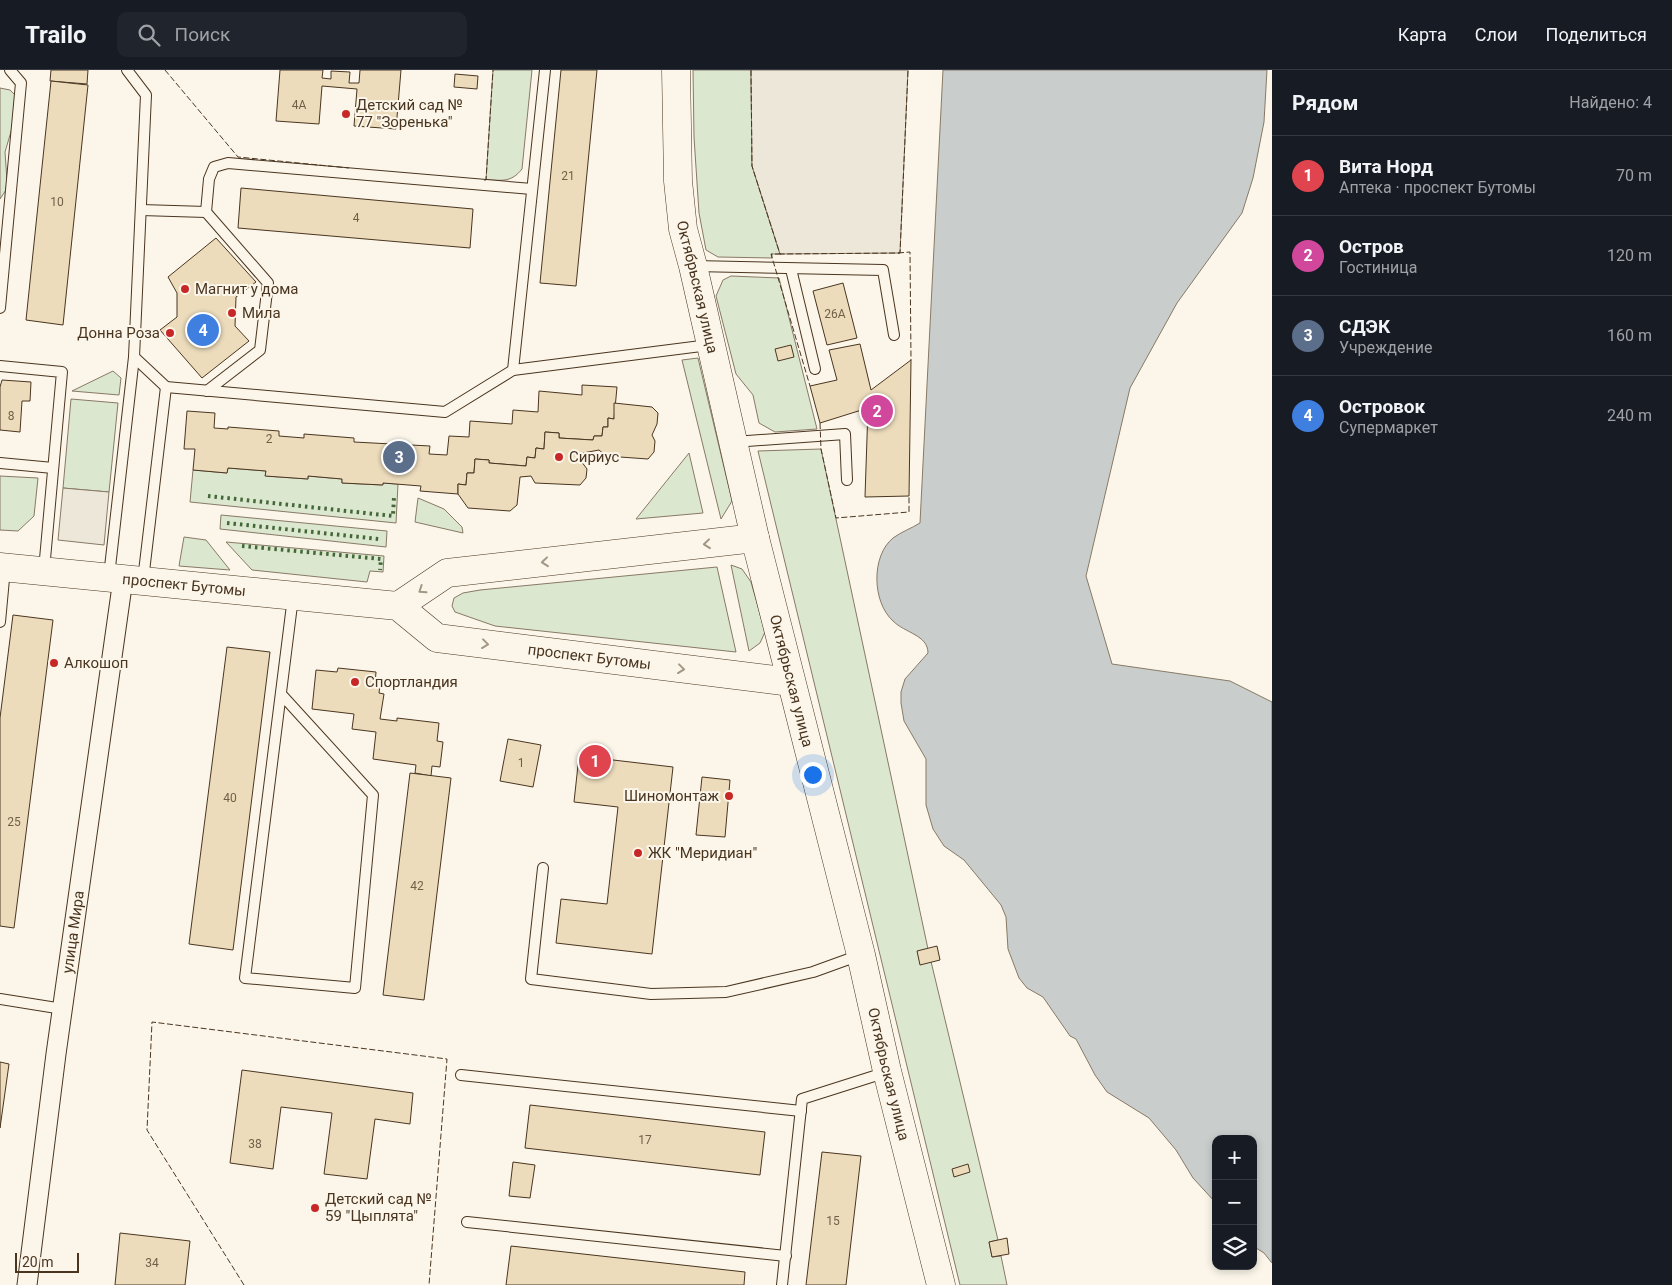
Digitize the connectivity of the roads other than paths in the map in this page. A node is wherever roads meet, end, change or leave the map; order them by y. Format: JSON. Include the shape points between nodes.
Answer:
{"nodes":[{"id":1,"x":10,"y":70,"type":"edge"},
{"id":2,"x":127,"y":70,"type":"edge"},
{"id":3,"x":545,"y":70,"type":"edge"},
{"id":4,"x":676,"y":70,"type":"edge"},
{"id":5,"x":532,"y":189,"type":"junction"},
{"id":6,"x":140,"y":210,"type":"junction"},
{"id":7,"x":206,"y":212,"type":"junction"},
{"id":8,"x":693,"y":266,"type":"junction"},
{"id":9,"x":791,"y":268,"type":"junction"},
{"id":10,"x":0,"y":308,"type":"edge"},
{"id":11,"x":894,"y":335,"type":"dead end"},
{"id":12,"x":710,"y":345,"type":"junction"},
{"id":13,"x":134,"y":357,"type":"junction"},
{"id":14,"x":0,"y":366,"type":"edge"},
{"id":15,"x":815,"y":369,"type":"dead end"},
{"id":16,"x":513,"y":370,"type":"junction"},
{"id":17,"x":166,"y":387,"type":"junction"},
{"id":18,"x":207,"y":391,"type":"junction"},
{"id":19,"x":733,"y":442,"type":"junction"},
{"id":20,"x":0,"y":463,"type":"edge"},
{"id":21,"x":53,"y":468,"type":"junction"},
{"id":22,"x":846,"y":480,"type":"dead end"},
{"id":23,"x":755,"y":538,"type":"junction"},
{"id":24,"x":3,"y":567,"type":"edge"},
{"id":25,"x":44,"y":571,"type":"junction"},
{"id":26,"x":125,"y":579,"type":"junction"},
{"id":27,"x":293,"y":596,"type":"junction"},
{"id":28,"x":398,"y":606,"type":"junction"},
{"id":29,"x":0,"y":622,"type":"edge"},
{"id":30,"x":791,"y":682,"type":"junction"},
{"id":31,"x":281,"y":694,"type":"junction"},
{"id":32,"x":543,"y":868,"type":"dead end"},
{"id":33,"x":861,"y":955,"type":"junction"},
{"id":34,"x":0,"y":999,"type":"edge"},
{"id":35,"x":63,"y":1009,"type":"junction"},
{"id":36,"x":888,"y":1071,"type":"junction"},
{"id":37,"x":461,"y":1075,"type":"dead end"},
{"id":38,"x":801,"y":1111,"type":"junction"},
{"id":39,"x":467,"y":1222,"type":"dead end"},
{"id":40,"x":786,"y":1256,"type":"junction"},
{"id":41,"x":26,"y":1285,"type":"edge"},
{"id":42,"x":782,"y":1285,"type":"edge"},
{"id":43,"x":940,"y":1285,"type":"edge"}],
"edges":[{"from":1,"to":10,"type":"lane","via":[[22,83]]},
{"from":2,"to":6,"type":"lane","via":[[146,95]]},
{"from":3,"to":5,"type":"lane"},
{"from":4,"to":8,"type":"main road","name":"Октябрьская улица","via":[[678,181],[683,229]]},
{"from":5,"to":7,"type":"lane","via":[[228,163],[214,167],[209,179]]},
{"from":5,"to":16,"type":"lane"},
{"from":6,"to":7,"type":"lane"},
{"from":6,"to":13,"type":"lane"},
{"from":7,"to":18,"type":"lane","via":[[268,283],[260,350]]},
{"from":8,"to":9,"type":"lane"},
{"from":8,"to":12,"type":"main road","name":"Октябрьская улица"},
{"from":9,"to":11,"type":"lane","via":[[883,270]]},
{"from":9,"to":15,"type":"lane"},
{"from":12,"to":16,"type":"lane"},
{"from":12,"to":19,"type":"main road","name":"Октябрьская улица"},
{"from":13,"to":17,"type":"lane"},
{"from":13,"to":26,"type":"lane"},
{"from":14,"to":21,"type":"lane","via":[[62,372]]},
{"from":16,"to":18,"type":"lane","via":[[445,412]]},
{"from":17,"to":18,"type":"lane"},
{"from":17,"to":26,"type":"lane"},
{"from":19,"to":22,"type":"lane","via":[[845,434]]},
{"from":19,"to":23,"type":"main road","name":"Октябрьская улица"},
{"from":20,"to":21,"type":"lane"},
{"from":21,"to":25,"type":"lane"},
{"from":23,"to":28,"type":"main road","one_way":true,"via":[[447,573]]},
{"from":23,"to":30,"type":"main road","name":"Октябрьская улица"},
{"from":24,"to":25,"type":"main road","name":"проспект Бутомы"},
{"from":24,"to":29,"type":"lane"},
{"from":25,"to":26,"type":"main road","name":"проспект Бутомы"},
{"from":26,"to":27,"type":"main road","name":"проспект Бутомы"},
{"from":26,"to":35,"type":"street","name":"улица Мира"},
{"from":27,"to":28,"type":"main road","name":"проспект Бутомы"},
{"from":27,"to":31,"type":"lane"},
{"from":28,"to":30,"type":"main road","name":"проспект Бутомы","one_way":true,"via":[[437,638]]},
{"from":30,"to":33,"type":"main road","name":"Октябрьская улица"},
{"from":31,"to":31,"type":"lane","via":[[245,978],[355,988],[373,795]]},
{"from":32,"to":33,"type":"lane","via":[[531,979],[651,994],[726,992],[813,972]]},
{"from":33,"to":36,"type":"main road","name":"Октябрьская улица"},
{"from":34,"to":35,"type":"lane"},
{"from":35,"to":41,"type":"street","name":"улица Мира"},
{"from":36,"to":38,"type":"lane","via":[[802,1099]]},
{"from":36,"to":43,"type":"main road","name":"Октябрьская улица"},
{"from":37,"to":38,"type":"lane"},
{"from":38,"to":40,"type":"lane"},
{"from":39,"to":40,"type":"lane"},
{"from":40,"to":42,"type":"lane"}]}
